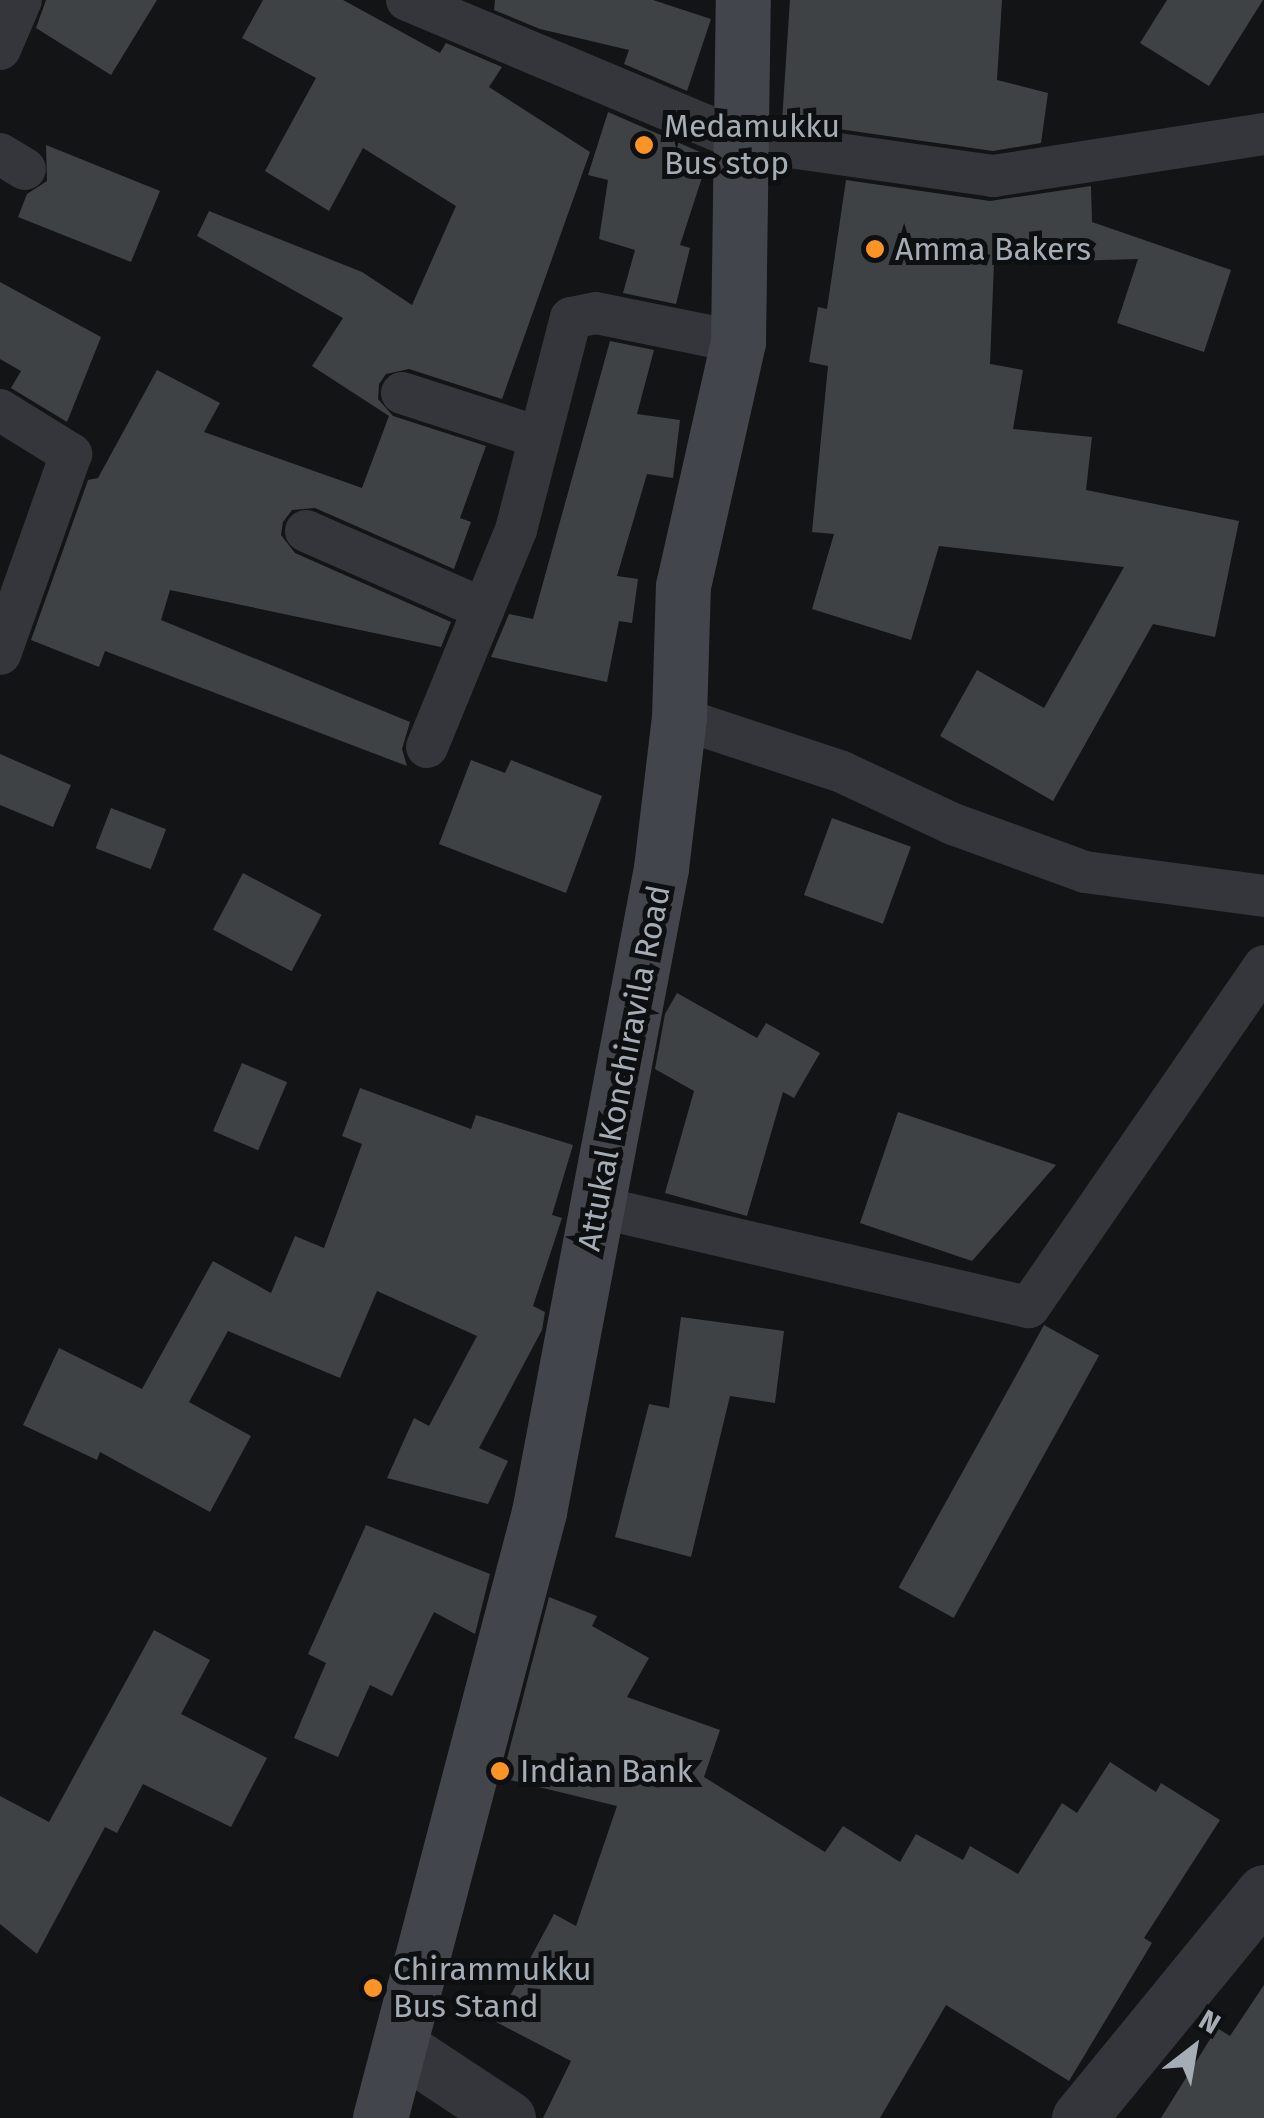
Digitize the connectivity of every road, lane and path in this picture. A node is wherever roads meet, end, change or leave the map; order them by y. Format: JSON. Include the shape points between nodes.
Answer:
{"nodes":[{"id":1,"x":21,"y":0,"type":"edge"},
{"id":2,"x":407,"y":0,"type":"edge"},
{"id":3,"x":743,"y":0,"type":"edge"},
{"id":4,"x":0,"y":49,"type":"edge"},
{"id":5,"x":1264,"y":134,"type":"edge"},
{"id":6,"x":740,"y":140,"type":"junction"},
{"id":7,"x":738,"y":342,"type":"junction"},
{"id":8,"x":402,"y":392,"type":"dead end"},
{"id":9,"x":0,"y":410,"type":"edge"},
{"id":10,"x":538,"y":436,"type":"junction"},
{"id":11,"x":306,"y":531,"type":"dead end"},
{"id":12,"x":484,"y":609,"type":"junction"},
{"id":13,"x":0,"y":654,"type":"edge"},
{"id":14,"x":679,"y":718,"type":"junction"},
{"id":15,"x":427,"y":747,"type":"dead end"},
{"id":16,"x":1264,"y":896,"type":"edge"},
{"id":17,"x":1264,"y":966,"type":"edge"},
{"id":18,"x":598,"y":1208,"type":"junction"},
{"id":19,"x":1264,"y":1892,"type":"edge"},
{"id":20,"x":402,"y":2048,"type":"junction"},
{"id":21,"x":380,"y":2118,"type":"edge"},
{"id":22,"x":508,"y":2118,"type":"edge"},
{"id":23,"x":1079,"y":2118,"type":"edge"}],
"edges":[{"from":1,"to":4,"type":"street"},
{"from":2,"to":6,"type":"street"},
{"from":3,"to":6,"type":"main road","name":"Attukal Konchiravila Road"},
{"from":5,"to":6,"type":"street","via":[[994,176]]},
{"from":6,"to":7,"type":"main road","name":"Attukal Konchiravila Road"},
{"from":7,"to":10,"type":"street","via":[[596,312],[572,318]]},
{"from":7,"to":14,"type":"main road","name":"Attukal Konchiravila Road","via":[[683,586]]},
{"from":8,"to":10,"type":"street"},
{"from":9,"to":13,"type":"street","via":[[71,454]]},
{"from":10,"to":12,"type":"street","via":[[516,530]]},
{"from":11,"to":12,"type":"street"},
{"from":12,"to":15,"type":"street"},
{"from":14,"to":16,"type":"street","via":[[842,772],[953,824],[1084,872]]},
{"from":14,"to":18,"type":"main road","name":"Attukal Konchiravila Road","via":[[662,868]]},
{"from":17,"to":18,"type":"street","via":[[1029,1307]]},
{"from":18,"to":20,"type":"main road","name":"Attukal Konchiravila Road","via":[[538,1512]]},
{"from":19,"to":23,"type":"street"},
{"from":20,"to":21,"type":"main road","name":"Attukal Konchiravila Road"},
{"from":20,"to":22,"type":"street"}]}
